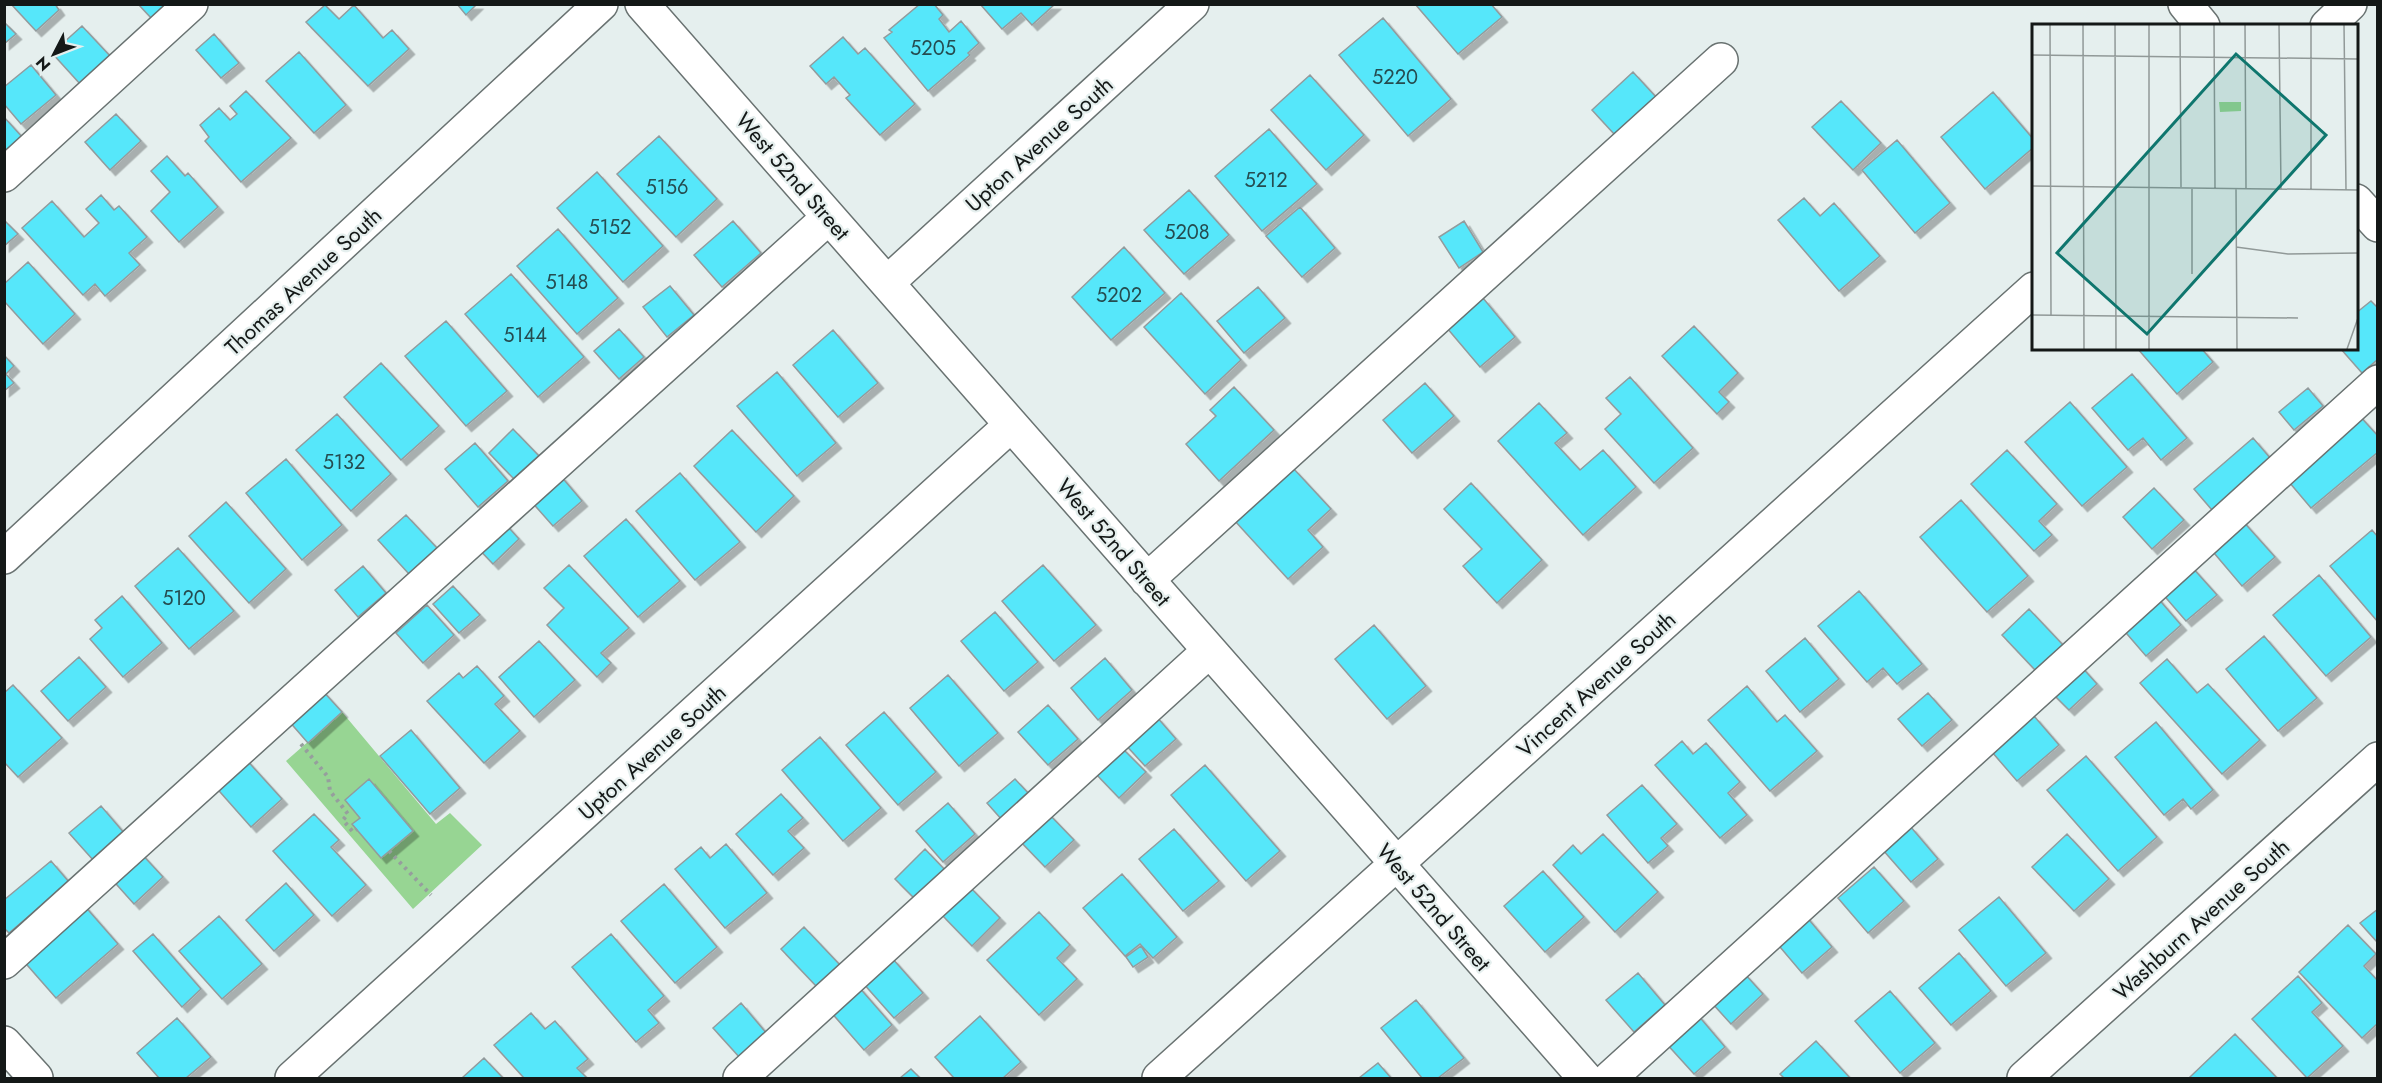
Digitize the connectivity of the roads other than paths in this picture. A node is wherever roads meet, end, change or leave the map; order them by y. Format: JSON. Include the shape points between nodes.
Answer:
{"nodes":[{"id":1,"x":191,"y":4,"type":"edge"},
{"id":2,"x":601,"y":4,"type":"edge"},
{"id":3,"x":642,"y":4,"type":"edge"},
{"id":4,"x":1192,"y":4,"type":"edge"},
{"id":5,"x":2185,"y":4,"type":"edge"},
{"id":6,"x":2350,"y":4,"type":"edge"},
{"id":7,"x":2201,"y":24,"type":"edge"},
{"id":8,"x":2329,"y":24,"type":"edge"},
{"id":9,"x":1721,"y":60,"type":"dead end"},
{"id":10,"x":4,"y":175,"type":"edge"},
{"id":11,"x":2358,"y":203,"type":"edge"},
{"id":12,"x":829,"y":217,"type":"junction"},
{"id":13,"x":2378,"y":225,"type":"edge"},
{"id":14,"x":887,"y":283,"type":"junction"},
{"id":15,"x":2032,"y":291,"type":"edge"},
{"id":16,"x":2378,"y":382,"type":"edge"},
{"id":17,"x":1011,"y":425,"type":"junction"},
{"id":18,"x":4,"y":557,"type":"edge"},
{"id":19,"x":1148,"y":580,"type":"junction"},
{"id":20,"x":1209,"y":651,"type":"junction"},
{"id":21,"x":2378,"y":759,"type":"edge"},
{"id":22,"x":1396,"y":864,"type":"junction"},
{"id":23,"x":4,"y":962,"type":"edge"},
{"id":24,"x":4,"y":1042,"type":"edge"},
{"id":25,"x":36,"y":1078,"type":"edge"},
{"id":26,"x":292,"y":1078,"type":"edge"},
{"id":27,"x":740,"y":1078,"type":"edge"},
{"id":28,"x":1159,"y":1078,"type":"edge"},
{"id":29,"x":1585,"y":1078,"type":"edge"},
{"id":30,"x":1610,"y":1078,"type":"edge"},
{"id":31,"x":2024,"y":1078,"type":"edge"}],
"edges":[{"from":1,"to":10,"type":"street"},
{"from":2,"to":18,"type":"street","name":"Thomas Avenue South"},
{"from":3,"to":12,"type":"street","name":"West 52nd Street"},
{"from":4,"to":14,"type":"street","name":"Upton Avenue South"},
{"from":5,"to":7,"type":"street"},
{"from":6,"to":8,"type":"street"},
{"from":9,"to":19,"type":"street"},
{"from":11,"to":13,"type":"street"},
{"from":12,"to":14,"type":"street","name":"West 52nd Street"},
{"from":12,"to":23,"type":"street"},
{"from":14,"to":17,"type":"street","name":"West 52nd Street"},
{"from":15,"to":22,"type":"street","name":"Vincent Avenue South"},
{"from":16,"to":30,"type":"street"},
{"from":17,"to":19,"type":"street","name":"West 52nd Street"},
{"from":17,"to":26,"type":"street","name":"Upton Avenue South"},
{"from":19,"to":20,"type":"street","name":"West 52nd Street"},
{"from":20,"to":22,"type":"street","name":"West 52nd Street"},
{"from":20,"to":27,"type":"street"},
{"from":21,"to":31,"type":"street","name":"Washburn Avenue South"},
{"from":22,"to":28,"type":"street","name":"Vincent Avenue South"},
{"from":22,"to":29,"type":"street","name":"West 52nd Street"},
{"from":24,"to":25,"type":"street"}]}
